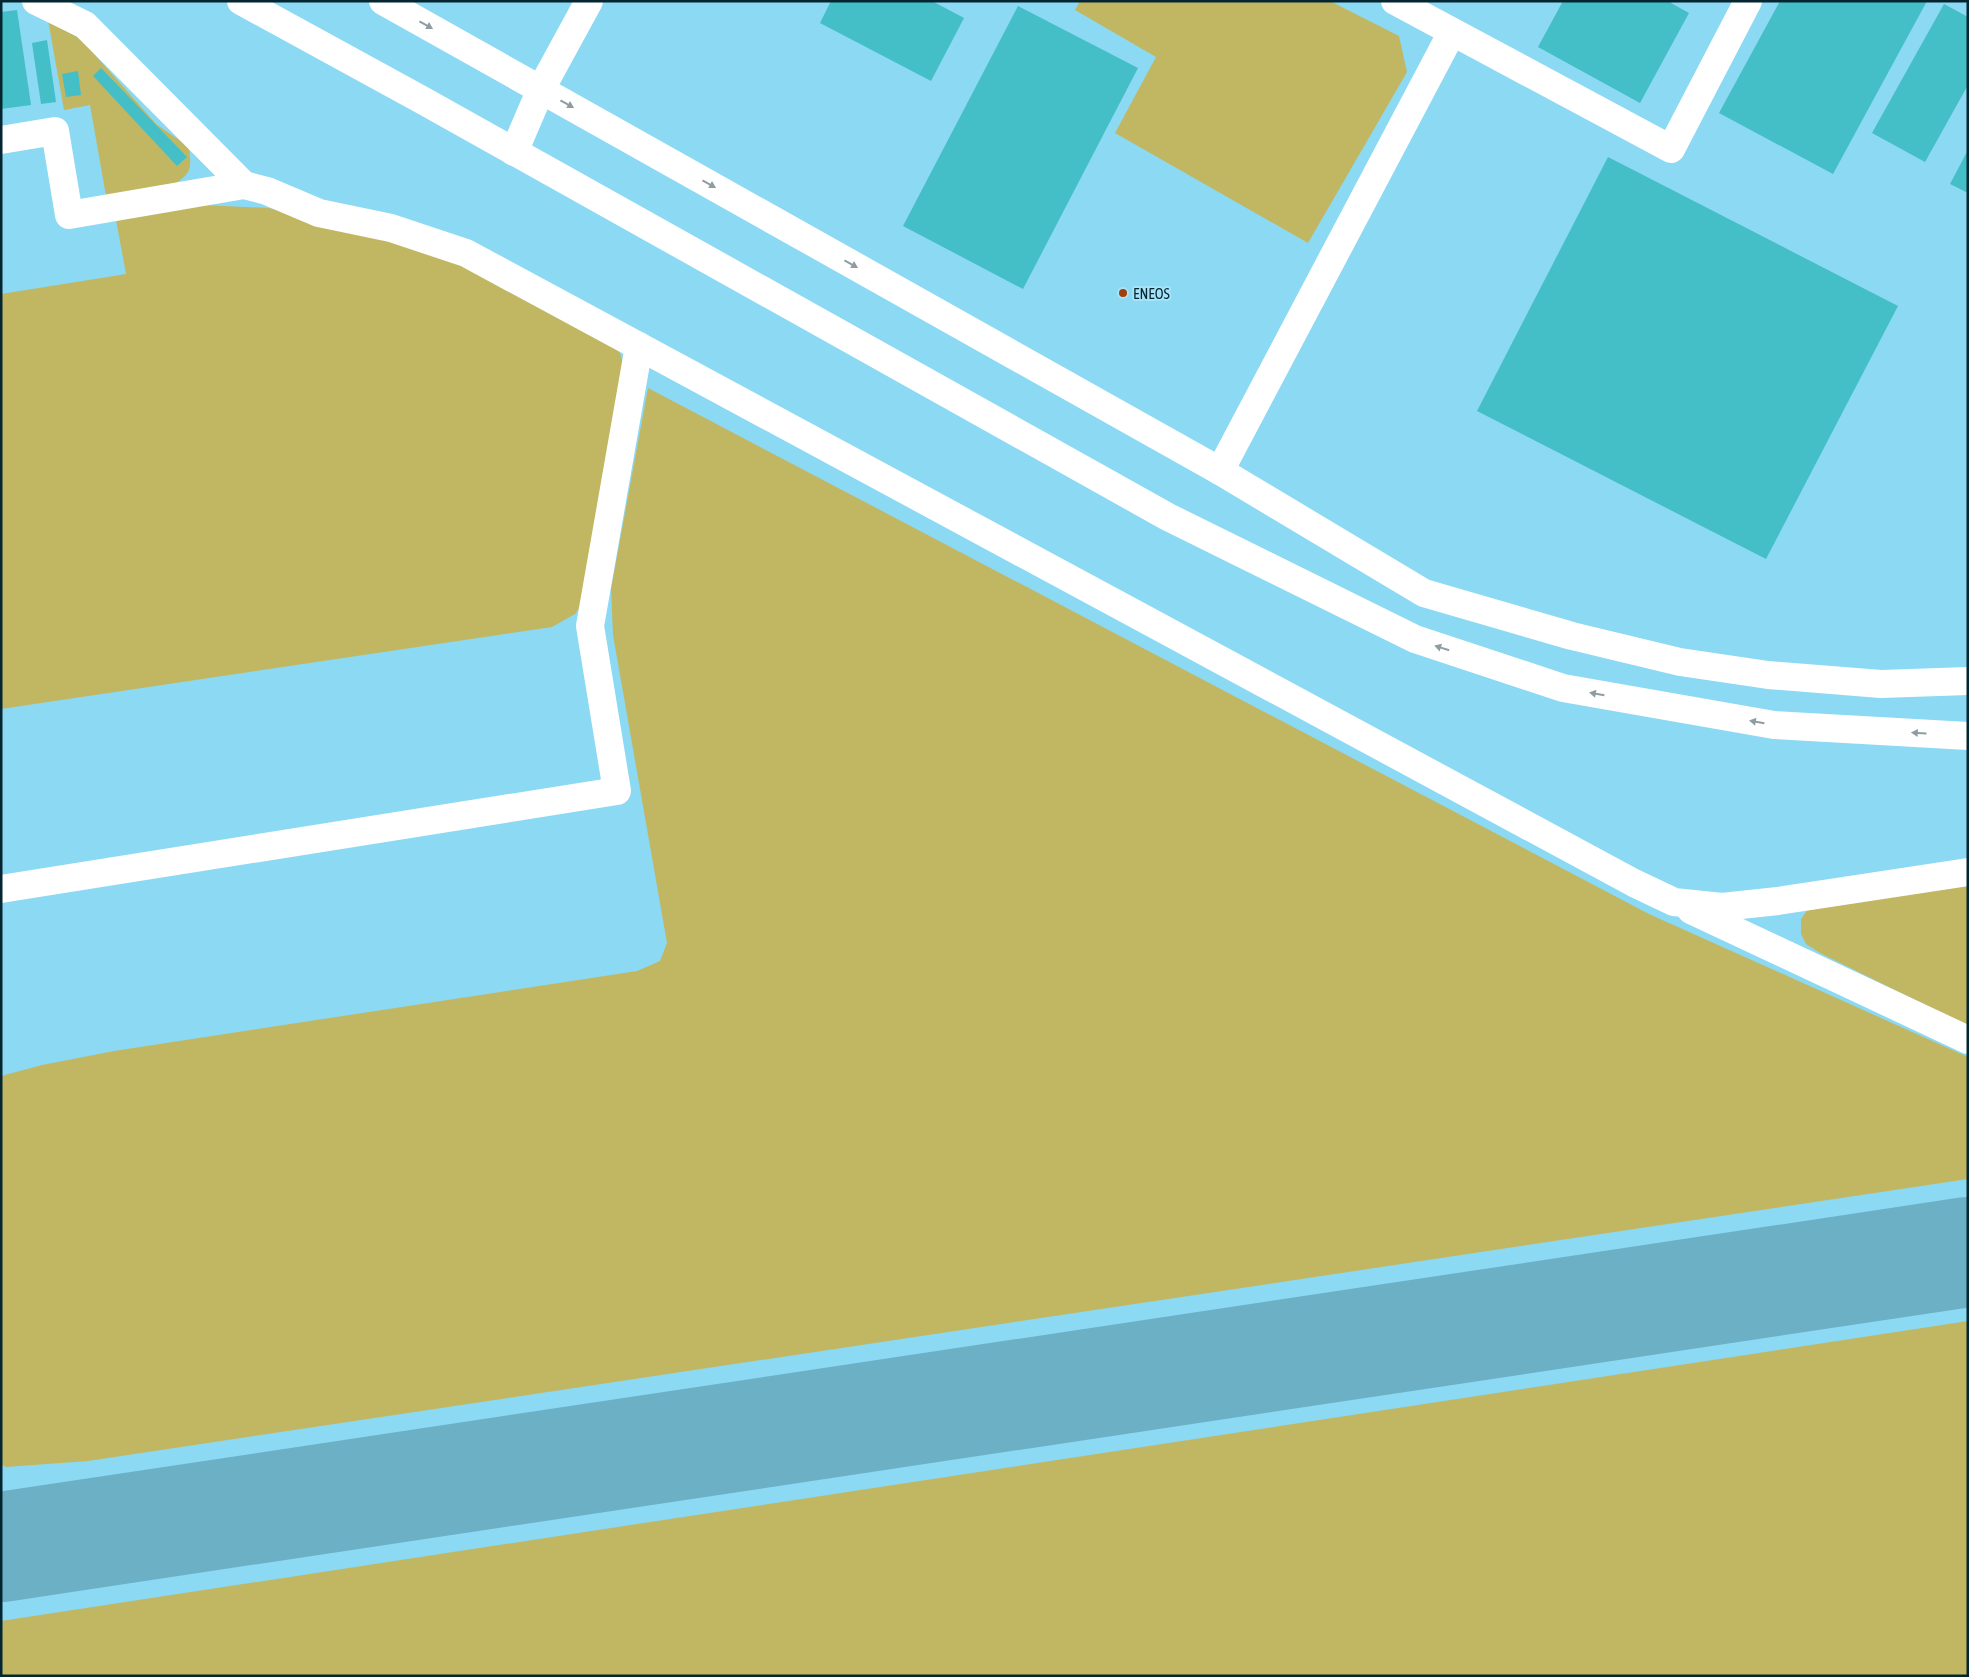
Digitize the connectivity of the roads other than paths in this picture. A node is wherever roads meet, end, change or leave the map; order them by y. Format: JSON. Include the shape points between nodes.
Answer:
{"nodes":[{"id":1,"x":36,"y":1,"type":"edge"},
{"id":2,"x":241,"y":1,"type":"edge"},
{"id":3,"x":383,"y":1,"type":"edge"},
{"id":4,"x":589,"y":1,"type":"edge"},
{"id":5,"x":1395,"y":1,"type":"edge"},
{"id":6,"x":1748,"y":1,"type":"edge"},
{"id":7,"x":1452,"y":32,"type":"junction"},
{"id":8,"x":541,"y":90,"type":"junction"},
{"id":9,"x":1,"y":140,"type":"edge"},
{"id":10,"x":514,"y":152,"type":"junction"},
{"id":11,"x":244,"y":185,"type":"junction"},
{"id":12,"x":638,"y":346,"type":"junction"},
{"id":13,"x":1220,"y":472,"type":"junction"},
{"id":14,"x":1968,"y":681,"type":"edge"},
{"id":15,"x":1968,"y":736,"type":"edge"},
{"id":16,"x":1968,"y":872,"type":"edge"},
{"id":17,"x":1,"y":889,"type":"edge"},
{"id":18,"x":1674,"y":902,"type":"junction"},
{"id":19,"x":1968,"y":1040,"type":"edge"}],
"edges":[{"from":1,"to":11,"type":"street","via":[[85,25]]},
{"from":2,"to":10,"type":"street"},
{"from":3,"to":8,"type":"street","one_way":true},
{"from":4,"to":8,"type":"street"},
{"from":5,"to":7,"type":"street"},
{"from":6,"to":7,"type":"street","via":[[1671,149]]},
{"from":7,"to":13,"type":"street"},
{"from":8,"to":10,"type":"street"},
{"from":8,"to":13,"type":"street","one_way":true},
{"from":9,"to":11,"type":"street","via":[[55,131],[69,214]]},
{"from":15,"to":10,"type":"street","one_way":true,"via":[[1764,724],[1563,688],[1414,639],[1168,517]]},
{"from":11,"to":12,"type":"street","via":[[267,191],[318,213],[391,228],[466,254]]},
{"from":12,"to":17,"type":"street","via":[[590,626],[617,791]]},
{"from":12,"to":18,"type":"street"},
{"from":13,"to":14,"type":"street","via":[[1424,593],[1572,636],[1680,662],[1768,675],[1881,684]]},
{"from":16,"to":18,"type":"street","via":[[1778,902],[1722,907]]},
{"from":18,"to":19,"type":"street"}]}
